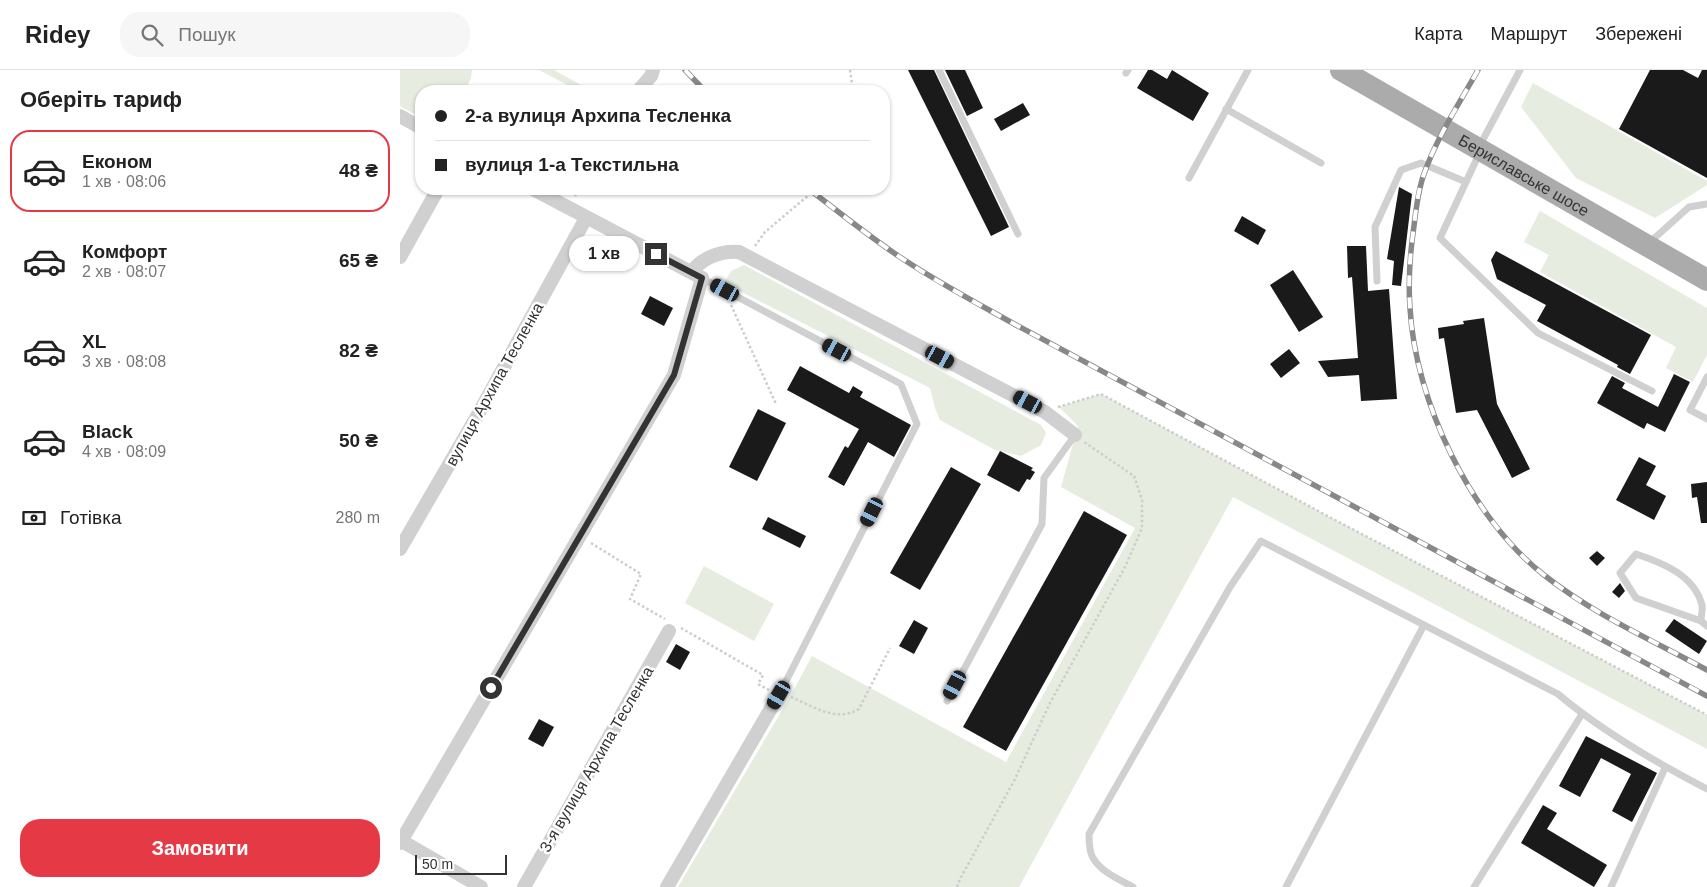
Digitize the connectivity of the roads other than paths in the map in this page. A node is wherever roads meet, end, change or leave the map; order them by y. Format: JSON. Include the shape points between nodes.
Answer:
{"nodes":[{"id":1,"x":653,"y":70,"type":"edge"},
{"id":2,"x":939,"y":70,"type":"edge"},
{"id":3,"x":1248,"y":70,"type":"edge"},
{"id":4,"x":1341,"y":70,"type":"edge"},
{"id":5,"x":1520,"y":70,"type":"edge"},
{"id":6,"x":643,"y":85,"type":"edge"},
{"id":7,"x":1226,"y":109,"type":"junction"},
{"id":8,"x":400,"y":116,"type":"edge"},
{"id":9,"x":415,"y":125,"type":"edge"},
{"id":10,"x":1479,"y":150,"type":"junction"},
{"id":11,"x":1321,"y":163,"type":"dead end"},
{"id":12,"x":1189,"y":178,"type":"dead end"},
{"id":13,"x":1466,"y":182,"type":"junction"},
{"id":14,"x":435,"y":195,"type":"edge"},
{"id":15,"x":544,"y":195,"type":"edge"},
{"id":16,"x":1707,"y":204,"type":"edge"},
{"id":17,"x":586,"y":218,"type":"junction"},
{"id":18,"x":1018,"y":234,"type":"dead end"},
{"id":19,"x":1646,"y":246,"type":"junction"},
{"id":20,"x":400,"y":257,"type":"edge"},
{"id":21,"x":697,"y":275,"type":"junction"},
{"id":22,"x":1707,"y":280,"type":"edge"},
{"id":23,"x":1377,"y":281,"type":"dead end"},
{"id":24,"x":1707,"y":377,"type":"edge"},
{"id":25,"x":1652,"y":391,"type":"dead end"},
{"id":26,"x":1707,"y":419,"type":"edge"},
{"id":27,"x":1074,"y":435,"type":"joint"},
{"id":28,"x":400,"y":549,"type":"edge"},
{"id":29,"x":1424,"y":624,"type":"junction"},
{"id":30,"x":1704,"y":624,"type":"edge"},
{"id":31,"x":674,"y":627,"type":"road end"},
{"id":32,"x":780,"y":694,"type":"joint"},
{"id":33,"x":947,"y":701,"type":"dead end"},
{"id":34,"x":1582,"y":714,"type":"junction"},
{"id":35,"x":1665,"y":768,"type":"junction"},
{"id":36,"x":1707,"y":788,"type":"edge"},
{"id":37,"x":400,"y":841,"type":"edge"},
{"id":38,"x":482,"y":887,"type":"edge"},
{"id":39,"x":524,"y":887,"type":"edge"},
{"id":40,"x":667,"y":887,"type":"edge"},
{"id":41,"x":1133,"y":887,"type":"edge"},
{"id":42,"x":1286,"y":887,"type":"edge"},
{"id":43,"x":1474,"y":887,"type":"edge"},
{"id":44,"x":1611,"y":887,"type":"edge"}],
"edges":[{"from":1,"to":6,"type":"street"},
{"from":2,"to":18,"type":"lane"},
{"from":3,"to":7,"type":"lane"},
{"from":4,"to":10,"type":"main road","name":"Бериславське шосе"},
{"from":5,"to":10,"type":"lane"},
{"from":7,"to":11,"type":"lane"},
{"from":7,"to":12,"type":"lane"},
{"from":8,"to":9,"type":"street"},
{"from":10,"to":13,"type":"lane"},
{"from":10,"to":19,"type":"main road","name":"Бериславське шосе"},
{"from":13,"to":23,"type":"lane","via":[[1421,163],[1402,170],[1374,227]]},
{"from":13,"to":25,"type":"lane","via":[[1440,238],[1538,333]]},
{"from":14,"to":20,"type":"street"},
{"from":15,"to":17,"type":"street"},
{"from":16,"to":19,"type":"lane","via":[[1689,207]]},
{"from":17,"to":21,"type":"street"},
{"from":17,"to":28,"type":"street","name":"вулиця Архипа Тесленка"},
{"from":19,"to":22,"type":"main road","name":"Бериславське шосе"},
{"from":21,"to":27,"type":"street","via":[[698,264],[726,252],[739,252],[1045,412]]},
{"from":21,"to":32,"type":"lane","via":[[901,384],[917,424]]},
{"from":21,"to":37,"type":"street","via":[[674,375]]},
{"from":24,"to":26,"type":"lane","via":[[1690,410]]},
{"from":27,"to":33,"type":"lane","via":[[1044,478],[1042,524]]},
{"from":29,"to":34,"type":"lane","via":[[1558,694]]},
{"from":29,"to":41,"type":"lane","via":[[1261,541],[1230,587],[1089,834],[1092,858],[1111,875]]},
{"from":29,"to":42,"type":"lane"},
{"from":30,"to":30,"type":"lane","via":[[1636,598],[1620,573],[1636,554],[1665,564],[1693,586],[1702,607]]},
{"from":31,"to":39,"type":"street","name":"3-я вулиця Архипа Тесленка"},
{"from":32,"to":40,"type":"street"},
{"from":34,"to":35,"type":"lane"},
{"from":34,"to":43,"type":"lane"},
{"from":35,"to":36,"type":"lane"},
{"from":35,"to":44,"type":"lane"},
{"from":37,"to":38,"type":"street"}]}
